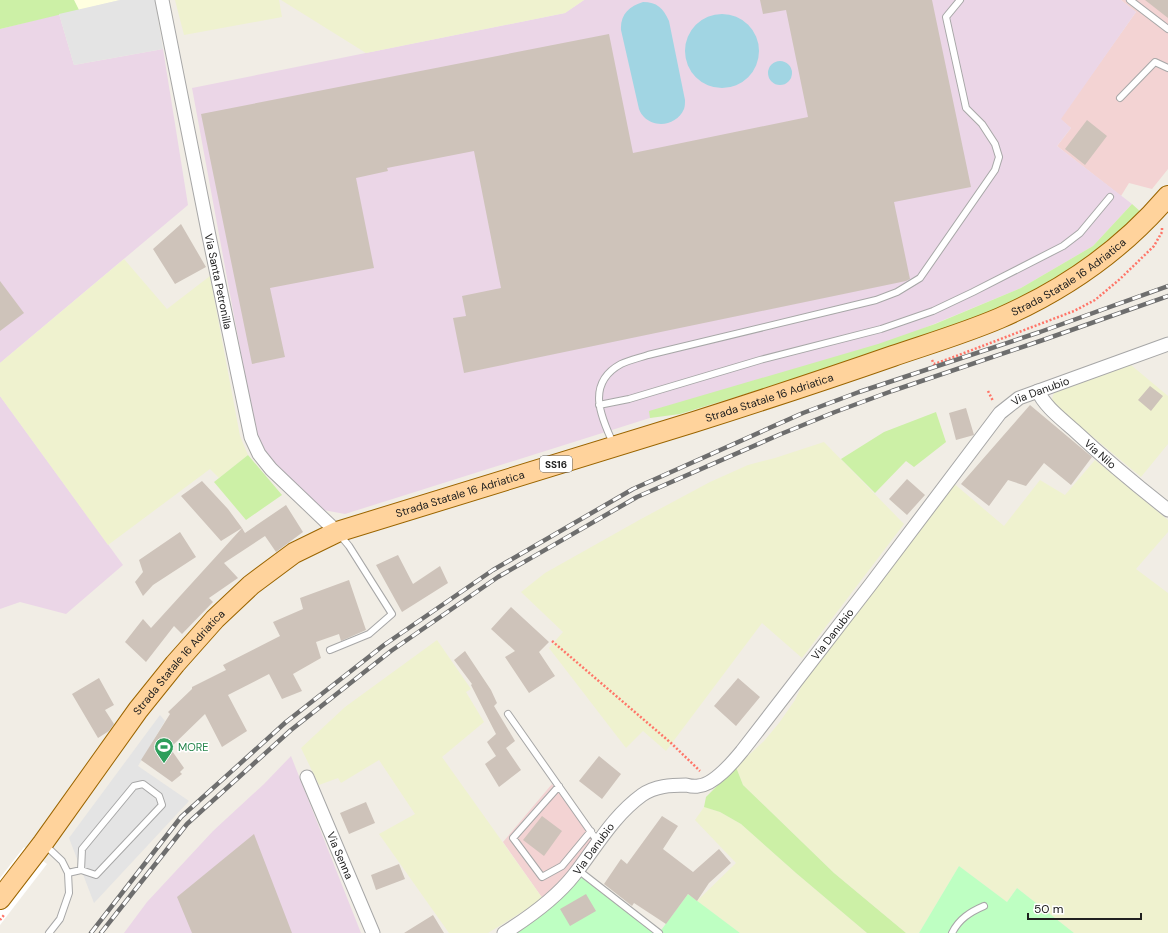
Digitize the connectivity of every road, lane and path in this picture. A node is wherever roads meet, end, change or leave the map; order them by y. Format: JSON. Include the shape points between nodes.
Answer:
{"nodes":[{"id":1,"x":162,"y":0,"type":"edge"},
{"id":2,"x":960,"y":0,"type":"edge"},
{"id":3,"x":1130,"y":0,"type":"edge"},
{"id":4,"x":1168,"y":29,"type":"edge"},
{"id":5,"x":1168,"y":68,"type":"edge"},
{"id":6,"x":1120,"y":98,"type":"dead end"},
{"id":7,"x":1168,"y":196,"type":"edge"},
{"id":8,"x":1110,"y":197,"type":"dead end"},
{"id":9,"x":1168,"y":344,"type":"edge"},
{"id":10,"x":1038,"y":391,"type":"junction"},
{"id":11,"x":599,"y":406,"type":"junction"},
{"id":12,"x":614,"y":446,"type":"junction"},
{"id":13,"x":1168,"y":510,"type":"edge"},
{"id":14,"x":337,"y":532,"type":"junction"},
{"id":15,"x":552,"y":641,"type":"dead end"},
{"id":16,"x":330,"y":650,"type":"dead end"},
{"id":17,"x":508,"y":714,"type":"dead end"},
{"id":18,"x":307,"y":777,"type":"dead end"},
{"id":19,"x":710,"y":781,"type":"junction"},
{"id":20,"x":559,"y":786,"type":"junction"},
{"id":21,"x":595,"y":836,"type":"junction"},
{"id":22,"x":39,"y":849,"type":"junction"},
{"id":23,"x":81,"y":870,"type":"junction"},
{"id":24,"x":578,"y":870,"type":"junction"},
{"id":25,"x":68,"y":873,"type":"junction"},
{"id":26,"x":0,"y":899,"type":"edge"},
{"id":27,"x":984,"y":906,"type":"dead end"},
{"id":28,"x":49,"y":933,"type":"edge"},
{"id":29,"x":373,"y":933,"type":"edge"},
{"id":30,"x":504,"y":933,"type":"edge"},
{"id":31,"x":659,"y":933,"type":"edge"},
{"id":32,"x":952,"y":933,"type":"edge"}],
"edges":[{"from":1,"to":14,"type":"street","name":"Via Santa Petronilla","via":[[251,437],[258,454]]},
{"from":2,"to":11,"type":"lane","via":[[946,17],[966,108],[982,124],[995,144],[999,157],[995,170],[920,278],[898,292],[876,300],[655,353],[622,364],[603,382],[598,396]]},
{"from":3,"to":4,"type":"lane"},
{"from":5,"to":6,"type":"lane","via":[[1155,62]]},
{"from":7,"to":12,"type":"main road","name":"Strada Statale 16 Adriatica","number":"SS16","via":[[1135,232],[1102,259],[1067,283],[1012,312],[795,390]]},
{"from":8,"to":11,"type":"lane","via":[[1080,234],[1063,246],[933,311],[881,329]]},
{"from":9,"to":10,"type":"street","name":"Via Danubio"},
{"from":10,"to":13,"type":"street","name":"Via Nilo","via":[[1041,398],[1061,419],[1113,466]]},
{"from":10,"to":19,"type":"street","name":"Via Danubio","via":[[1020,398],[1000,413],[742,751],[719,776]]},
{"from":11,"to":12,"type":"lane"},
{"from":12,"to":14,"type":"main road","name":"Strada Statale 16 Adriatica","number":"SS16"},
{"from":14,"to":16,"type":"lane","via":[[349,546],[392,614],[369,634]]},
{"from":14,"to":22,"type":"main road","name":"Strada Statale 16 Adriatica","number":"SS16","via":[[294,553],[251,585],[215,619],[138,710]]},
{"from":15,"to":19,"type":"path","via":[[671,743]]},
{"from":17,"to":20,"type":"lane"},
{"from":18,"to":29,"type":"street","name":"Via Senna"},
{"from":19,"to":21,"type":"street","name":"Via Danubio","via":[[699,787],[684,785],[652,789]]},
{"from":20,"to":21,"type":"lane"},
{"from":20,"to":21,"type":"lane","via":[[513,838],[542,877],[562,866]]},
{"from":21,"to":24,"type":"street","name":"Via Danubio"},
{"from":22,"to":25,"type":"lane","via":[[62,861]]},
{"from":22,"to":26,"type":"main road","name":"Strada Statale 16 Adriatica","number":"SS16"},
{"from":23,"to":23,"type":"lane","via":[[96,875],[162,806],[159,796],[143,784],[134,786],[82,849]]},
{"from":23,"to":25,"type":"lane"},
{"from":24,"to":30,"type":"street","name":"Via Danubio","via":[[548,902]]},
{"from":24,"to":31,"type":"lane"},
{"from":25,"to":28,"type":"lane","via":[[69,893],[60,919]]},
{"from":27,"to":32,"type":"lane","via":[[972,911],[956,925]]}]}
